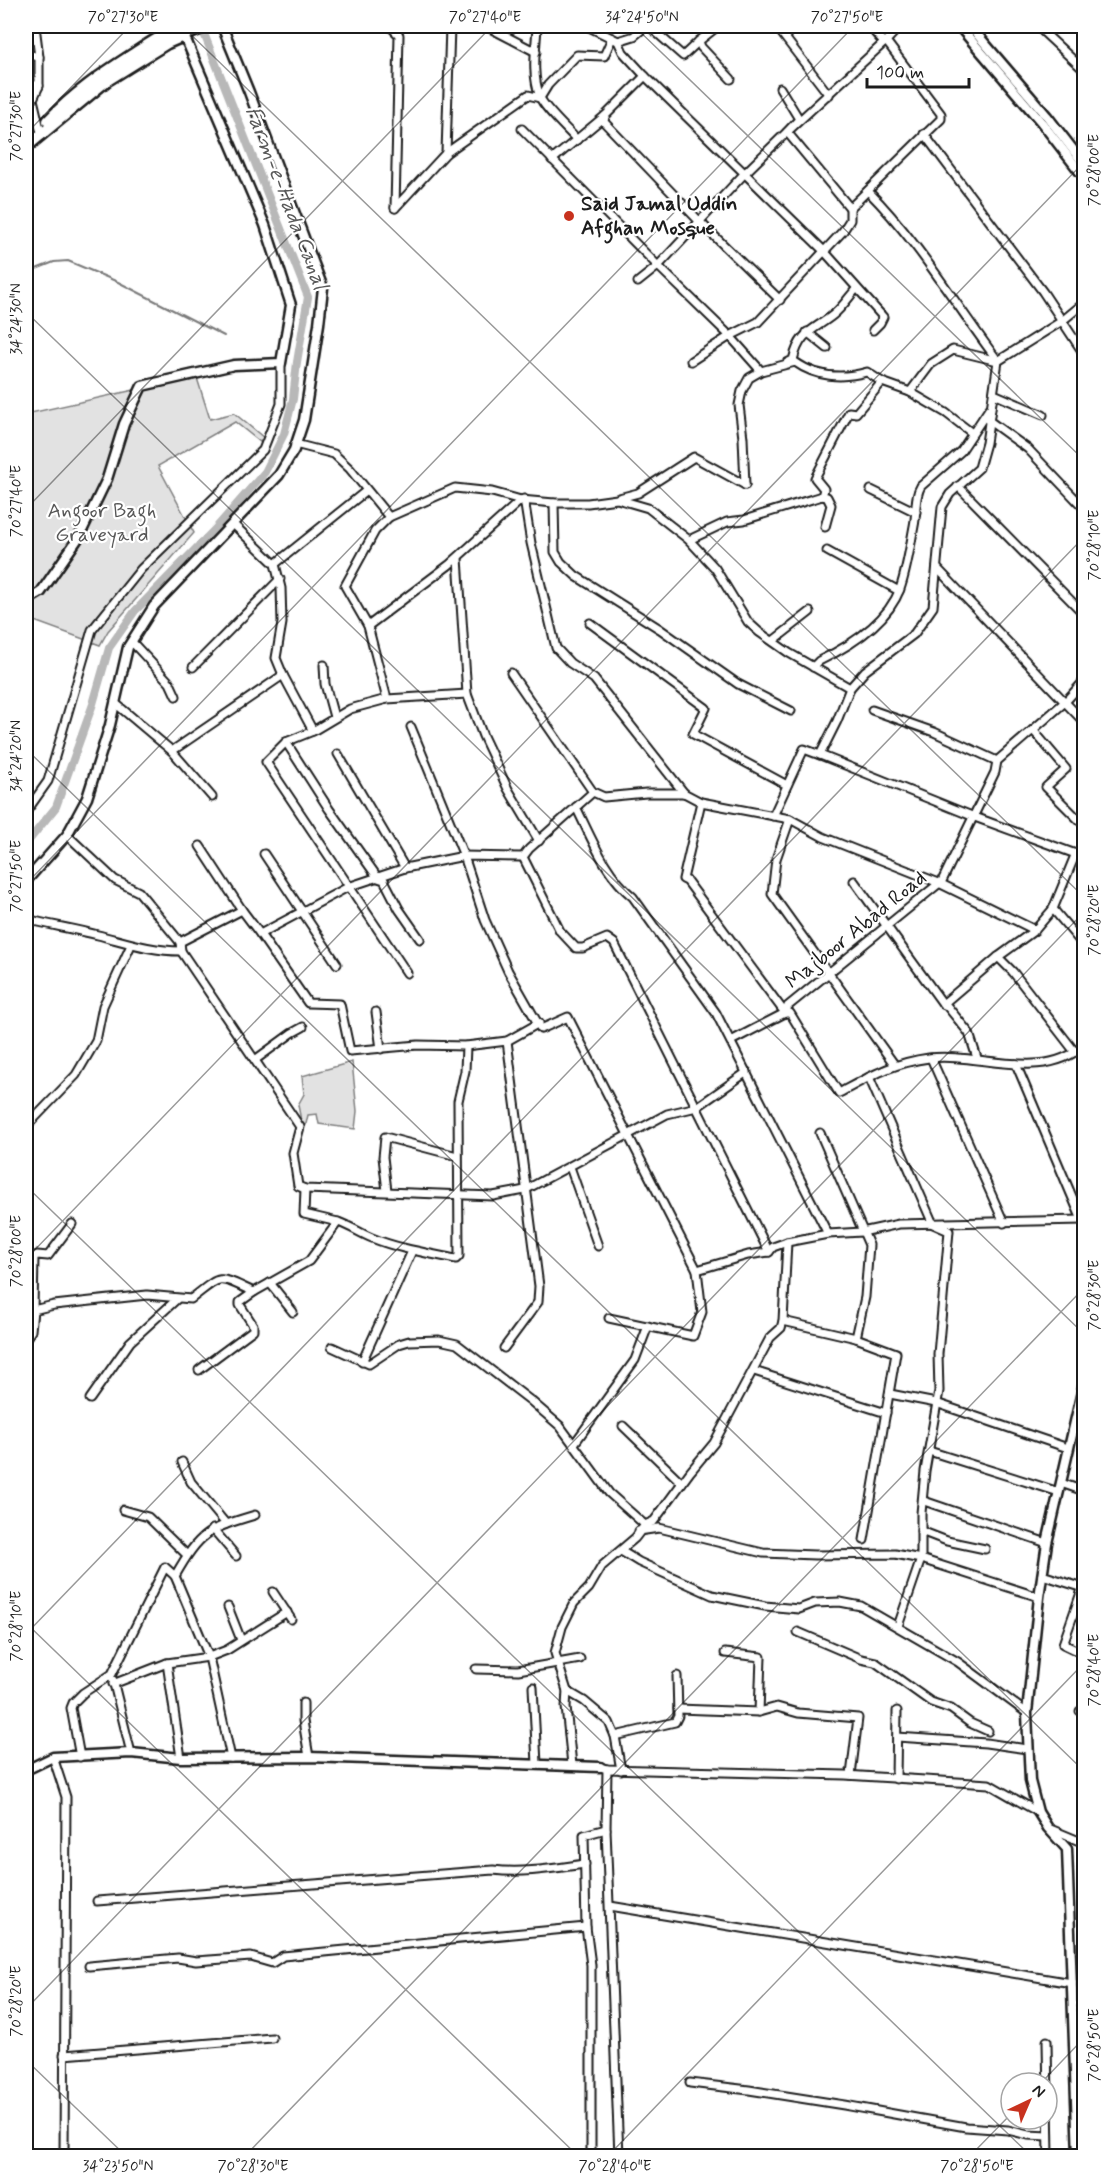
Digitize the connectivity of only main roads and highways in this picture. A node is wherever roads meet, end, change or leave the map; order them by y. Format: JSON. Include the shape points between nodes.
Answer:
{"nodes":[{"id":1,"x":206,"y":26,"type":"edge"},
{"id":2,"x":180,"y":30,"type":"edge"},
{"id":3,"x":164,"y":39,"type":"junction"},
{"id":4,"x":26,"y":139,"type":"edge"},
{"id":5,"x":26,"y":147,"type":"edge"}],
"edges":[{"from":1,"to":2,"type":"main road"},
{"from":2,"to":3,"type":"main road"},
{"from":3,"to":4,"type":"main road","via":[[100,74]]},
{"from":3,"to":5,"type":"main road"}]}
